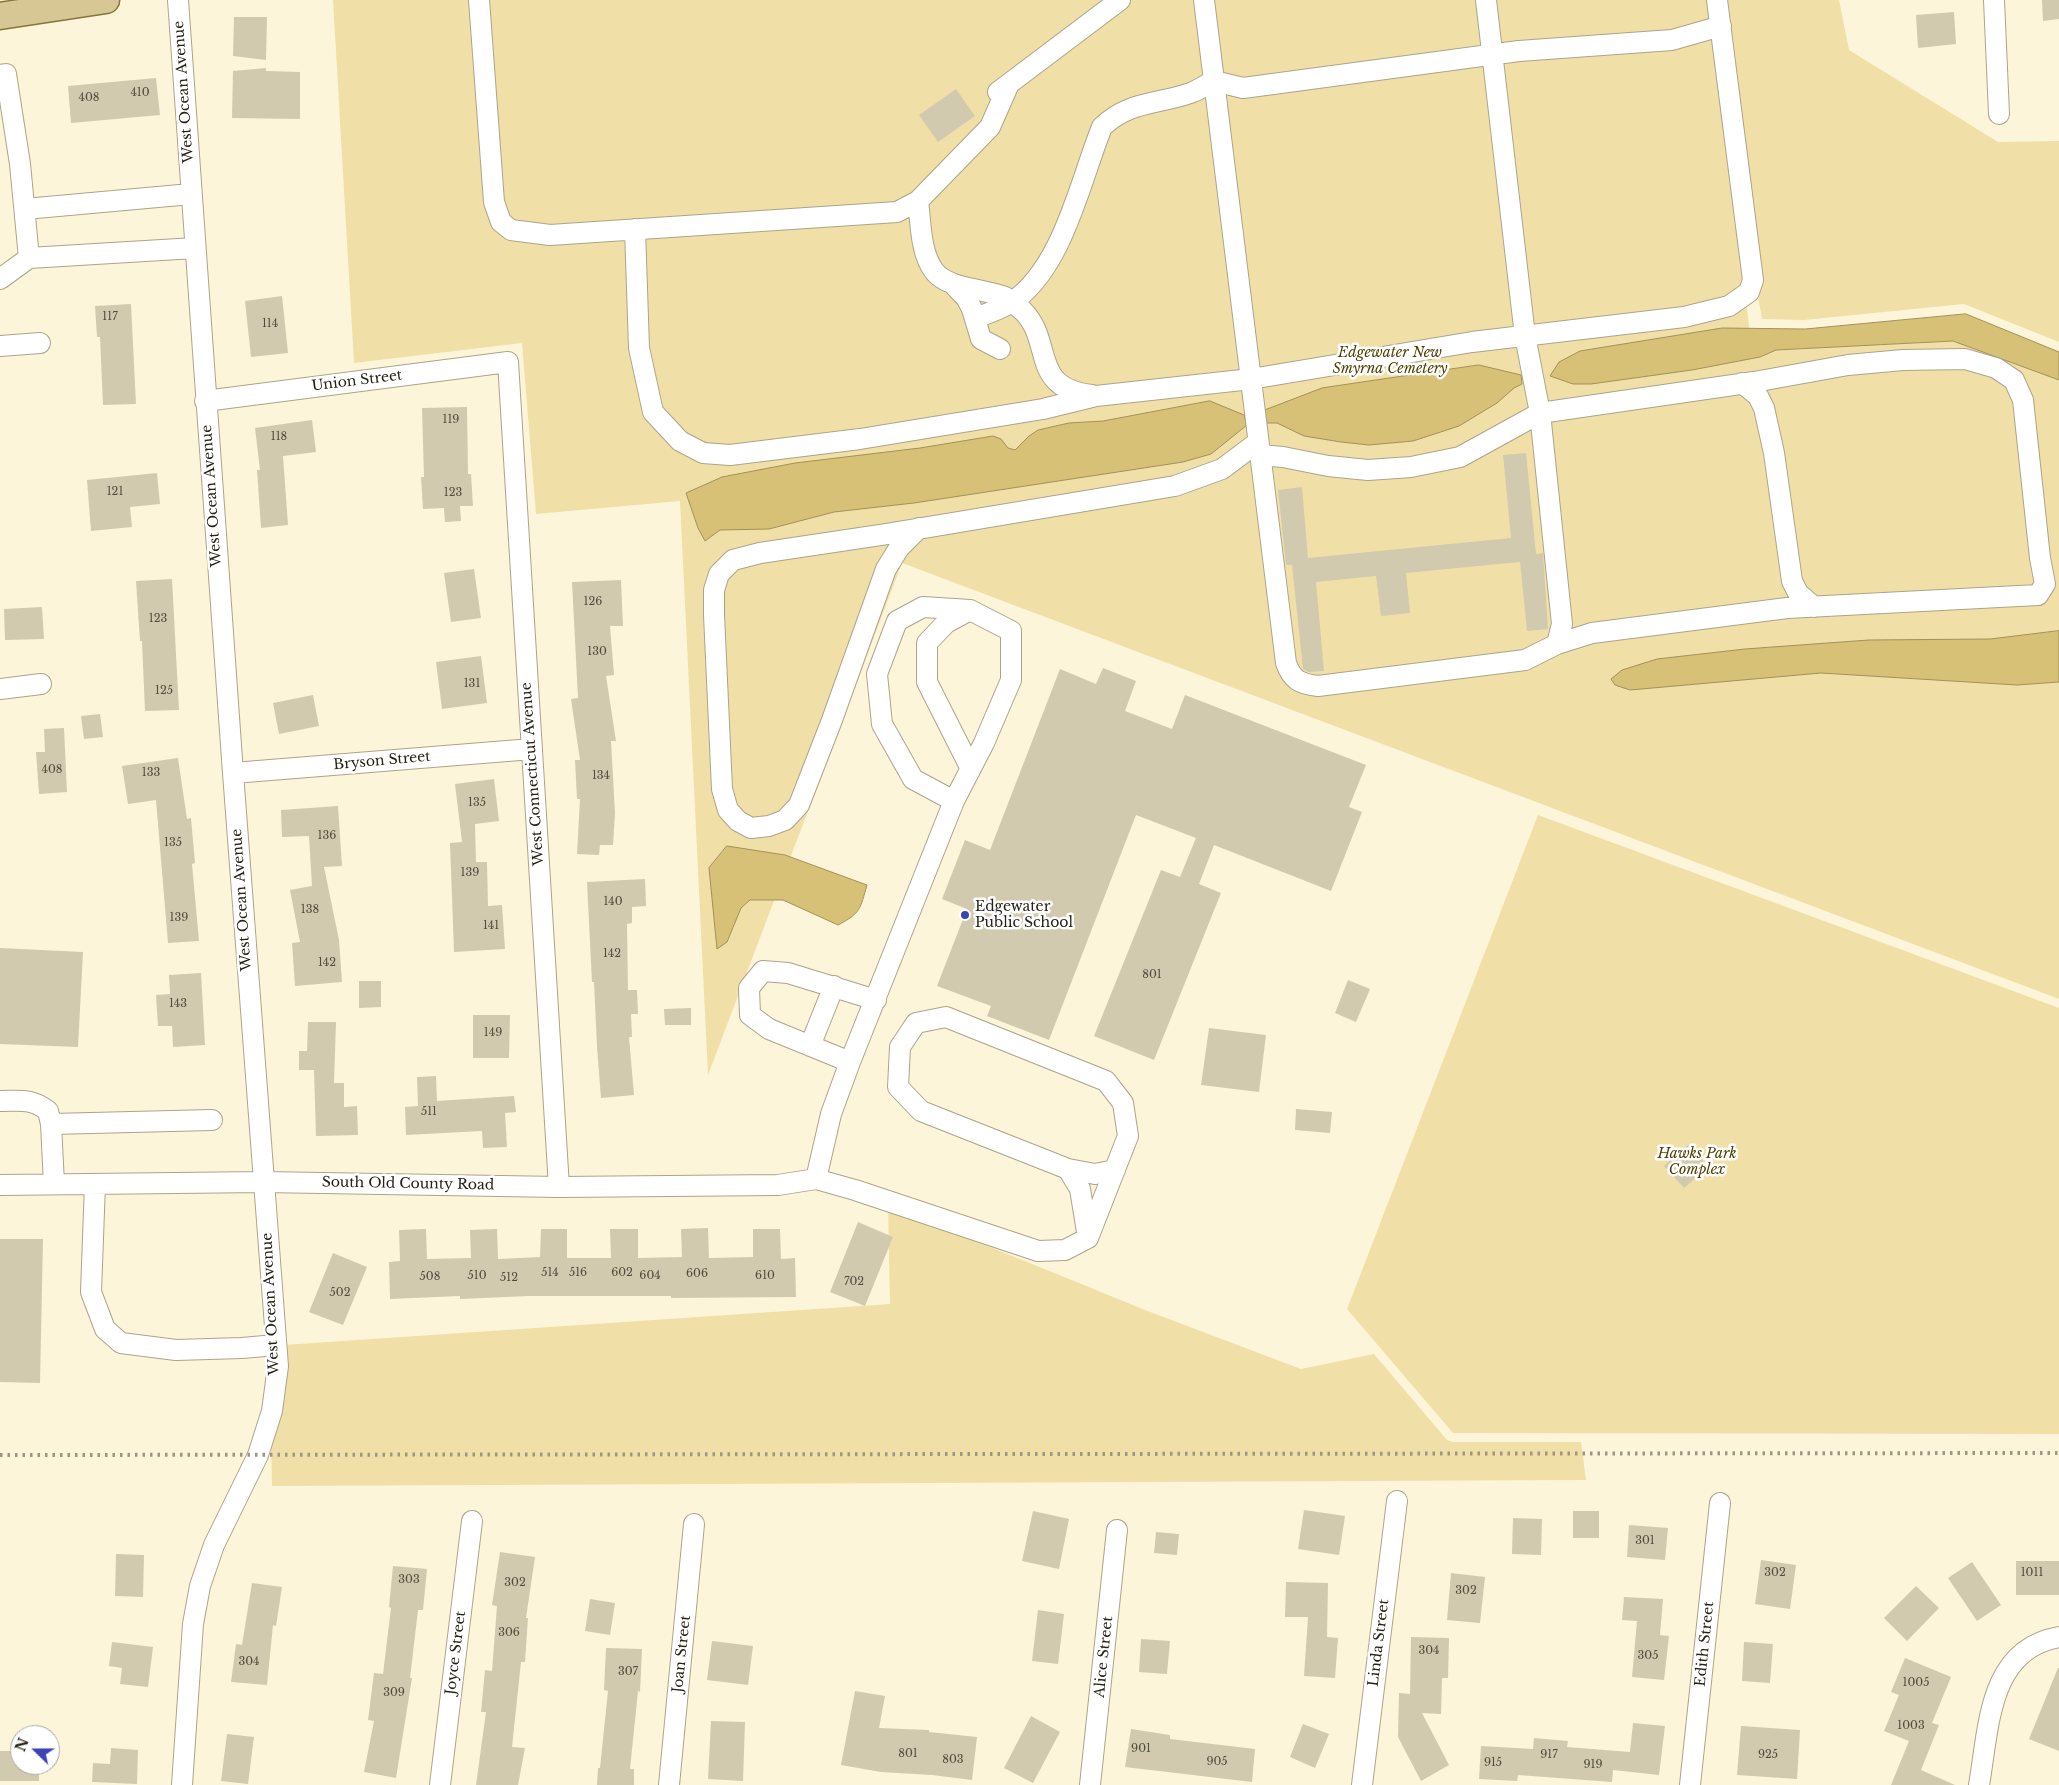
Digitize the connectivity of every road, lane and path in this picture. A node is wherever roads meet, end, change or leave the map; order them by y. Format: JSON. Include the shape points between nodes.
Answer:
{"nodes":[{"id":1,"x":106,"y":0,"type":"edge"},
{"id":2,"x":178,"y":0,"type":"edge"},
{"id":3,"x":479,"y":0,"type":"edge"},
{"id":4,"x":1120,"y":0,"type":"edge"},
{"id":5,"x":1204,"y":0,"type":"edge"},
{"id":6,"x":1486,"y":0,"type":"edge"},
{"id":7,"x":1717,"y":0,"type":"edge"},
{"id":8,"x":1994,"y":0,"type":"edge"},
{"id":9,"x":0,"y":16,"type":"edge"},
{"id":10,"x":1721,"y":26,"type":"junction"},
{"id":11,"x":1494,"y":54,"type":"junction"},
{"id":12,"x":0,"y":74,"type":"edge"},
{"id":13,"x":1214,"y":81,"type":"junction"},
{"id":14,"x":1008,"y":86,"type":"junction"},
{"id":15,"x":990,"y":98,"type":"dead end"},
{"id":16,"x":1999,"y":114,"type":"dead end"},
{"id":17,"x":191,"y":194,"type":"junction"},
{"id":18,"x":918,"y":201,"type":"junction"},
{"id":19,"x":25,"y":209,"type":"junction"},
{"id":20,"x":635,"y":229,"type":"junction"},
{"id":21,"x":195,"y":248,"type":"junction"},
{"id":22,"x":29,"y":258,"type":"junction"},
{"id":23,"x":0,"y":279,"type":"edge"},
{"id":24,"x":953,"y":284,"type":"junction"},
{"id":25,"x":1012,"y":302,"type":"junction"},
{"id":26,"x":976,"y":318,"type":"junction"},
{"id":27,"x":1525,"y":336,"type":"junction"},
{"id":28,"x":40,"y":343,"type":"dead end"},
{"id":29,"x":0,"y":346,"type":"edge"},
{"id":30,"x":1000,"y":349,"type":"dead end"},
{"id":31,"x":508,"y":362,"type":"joint"},
{"id":32,"x":1251,"y":379,"type":"junction"},
{"id":33,"x":1742,"y":383,"type":"junction"},
{"id":34,"x":1096,"y":396,"type":"junction"},
{"id":35,"x":205,"y":401,"type":"junction"},
{"id":36,"x":1540,"y":413,"type":"junction"},
{"id":37,"x":1259,"y":448,"type":"junction"},
{"id":38,"x":919,"y":528,"type":"junction"},
{"id":39,"x":1792,"y":581,"type":"junction"},
{"id":40,"x":1814,"y":607,"type":"junction"},
{"id":41,"x":970,"y":610,"type":"junction"},
{"id":42,"x":1775,"y":610,"type":"junction"},
{"id":43,"x":1562,"y":624,"type":"junction"},
{"id":44,"x":1584,"y":636,"type":"junction"},
{"id":45,"x":1557,"y":644,"type":"junction"},
{"id":46,"x":41,"y":684,"type":"dead end"},
{"id":47,"x":0,"y":689,"type":"edge"},
{"id":48,"x":532,"y":749,"type":"junction"},
{"id":49,"x":970,"y":767,"type":"junction"},
{"id":50,"x":233,"y":773,"type":"junction"},
{"id":51,"x":954,"y":802,"type":"junction"},
{"id":52,"x":834,"y":986,"type":"junction"},
{"id":53,"x":876,"y":1000,"type":"junction"},
{"id":54,"x":810,"y":1046,"type":"junction"},
{"id":55,"x":850,"y":1062,"type":"junction"},
{"id":56,"x":0,"y":1101,"type":"edge"},
{"id":57,"x":212,"y":1120,"type":"dead end"},
{"id":58,"x":51,"y":1124,"type":"junction"},
{"id":59,"x":1068,"y":1170,"type":"junction"},
{"id":60,"x":1114,"y":1170,"type":"junction"},
{"id":61,"x":816,"y":1179,"type":"junction"},
{"id":62,"x":264,"y":1182,"type":"junction"},
{"id":63,"x":54,"y":1184,"type":"junction"},
{"id":64,"x":95,"y":1184,"type":"junction"},
{"id":65,"x":0,"y":1185,"type":"edge"},
{"id":66,"x":559,"y":1187,"type":"junction"},
{"id":67,"x":1088,"y":1238,"type":"junction"},
{"id":68,"x":276,"y":1345,"type":"junction"},
{"id":69,"x":1397,"y":1501,"type":"dead end"},
{"id":70,"x":1720,"y":1503,"type":"dead end"},
{"id":71,"x":472,"y":1521,"type":"dead end"},
{"id":72,"x":694,"y":1524,"type":"dead end"},
{"id":73,"x":1117,"y":1530,"type":"dead end"},
{"id":74,"x":2059,"y":1638,"type":"edge"},
{"id":75,"x":182,"y":1785,"type":"edge"},
{"id":76,"x":440,"y":1785,"type":"edge"},
{"id":77,"x":669,"y":1785,"type":"edge"},
{"id":78,"x":1090,"y":1785,"type":"edge"},
{"id":79,"x":1362,"y":1785,"type":"edge"},
{"id":80,"x":1690,"y":1785,"type":"edge"},
{"id":81,"x":1979,"y":1785,"type":"edge"}],
"edges":[{"from":1,"to":9,"type":"main road"},
{"from":2,"to":17,"type":"street","name":"West Ocean Avenue"},
{"from":3,"to":20,"type":"street","via":[[494,202],[501,222],[511,230],[550,235]]},
{"from":4,"to":14,"type":"street"},
{"from":5,"to":13,"type":"street"},
{"from":6,"to":11,"type":"street"},
{"from":7,"to":10,"type":"street"},
{"from":8,"to":16,"type":"street"},
{"from":10,"to":11,"type":"street","via":[[1672,40]]},
{"from":10,"to":27,"type":"street","via":[[1754,280],[1749,292],[1729,306],[1684,317]]},
{"from":11,"to":13,"type":"street","via":[[1244,88]]},
{"from":11,"to":27,"type":"street"},
{"from":12,"to":19,"type":"street","via":[[6,74]]},
{"from":13,"to":25,"type":"street","via":[[1193,92],[1127,109],[1102,127],[1053,256],[1038,277]]},
{"from":13,"to":32,"type":"street"},
{"from":14,"to":15,"type":"street"},
{"from":14,"to":18,"type":"street","via":[[990,127]]},
{"from":17,"to":19,"type":"street"},
{"from":17,"to":21,"type":"street","name":"West Ocean Avenue"},
{"from":18,"to":20,"type":"street","via":[[897,212]]},
{"from":18,"to":24,"type":"street","via":[[927,258],[935,273]]},
{"from":19,"to":22,"type":"street"},
{"from":20,"to":34,"type":"street","via":[[639,348],[653,412],[680,441],[703,452],[730,455],[860,440],[1043,409]]},
{"from":21,"to":22,"type":"street"},
{"from":21,"to":35,"type":"street","name":"West Ocean Avenue"},
{"from":22,"to":23,"type":"street"},
{"from":24,"to":25,"type":"street"},
{"from":24,"to":26,"type":"street","via":[[967,299]]},
{"from":25,"to":26,"type":"street"},
{"from":25,"to":34,"type":"street","via":[[1029,318],[1053,377],[1076,393]]},
{"from":26,"to":30,"type":"street","via":[[981,339]]},
{"from":27,"to":32,"type":"street"},
{"from":27,"to":36,"type":"street"},
{"from":28,"to":29,"type":"street"},
{"from":31,"to":35,"type":"street","name":"Union Street"},
{"from":31,"to":48,"type":"street","name":"West Connecticut Avenue"},
{"from":32,"to":34,"type":"street"},
{"from":32,"to":37,"type":"street"},
{"from":33,"to":36,"type":"street"},
{"from":33,"to":39,"type":"street","via":[[1758,396],[1764,408],[1774,453]]},
{"from":33,"to":40,"type":"street","via":[[1848,365],[1965,359],[1996,368],[2014,380],[2023,400],[2045,584],[2038,595]]},
{"from":35,"to":50,"type":"street","name":"West Ocean Avenue"},
{"from":36,"to":37,"type":"street","via":[[1460,457],[1411,467],[1368,470],[1328,466],[1283,457]]},
{"from":36,"to":43,"type":"street"},
{"from":37,"to":38,"type":"street","via":[[1222,469],[1175,486]]},
{"from":37,"to":45,"type":"street","via":[[1286,663],[1295,680],[1304,685],[1318,686],[1525,660]]},
{"from":38,"to":38,"type":"street","via":[[760,553],[732,560],[719,574],[714,590],[714,615],[722,789],[728,810],[738,821],[751,828],[769,826],[785,820],[799,805],[886,569],[899,548]]},
{"from":39,"to":40,"type":"street","via":[[1798,593]]},
{"from":39,"to":42,"type":"street","via":[[1786,599]]},
{"from":40,"to":42,"type":"street"},
{"from":41,"to":49,"type":"street","via":[[946,623],[927,643],[927,682]]},
{"from":41,"to":49,"type":"street","via":[[1011,631],[1011,680]]},
{"from":41,"to":51,"type":"street","via":[[923,607],[897,622],[877,674],[882,724],[913,779]]},
{"from":42,"to":44,"type":"street"},
{"from":43,"to":44,"type":"street"},
{"from":43,"to":45,"type":"street"},
{"from":44,"to":45,"type":"street"},
{"from":46,"to":47,"type":"street"},
{"from":48,"to":50,"type":"street","name":"Bryson Street"},
{"from":48,"to":66,"type":"street","name":"West Connecticut Avenue"},
{"from":49,"to":51,"type":"street"},
{"from":50,"to":62,"type":"street","name":"West Ocean Avenue"},
{"from":51,"to":53,"type":"street"},
{"from":52,"to":53,"type":"street"},
{"from":52,"to":54,"type":"street"},
{"from":52,"to":54,"type":"street","via":[[788,973],[764,971],[749,988],[750,1015],[770,1030]]},
{"from":53,"to":55,"type":"street"},
{"from":54,"to":55,"type":"street"},
{"from":55,"to":61,"type":"street","via":[[831,1114]]},
{"from":56,"to":58,"type":"street","via":[[38,1103],[48,1111]]},
{"from":57,"to":58,"type":"street"},
{"from":58,"to":63,"type":"street"},
{"from":59,"to":60,"type":"street","via":[[1095,1174]]},
{"from":59,"to":60,"type":"street","via":[[921,1112],[898,1087],[900,1047],[916,1023],[946,1017],[1106,1081],[1123,1103],[1128,1136]]},
{"from":59,"to":67,"type":"street","via":[[1080,1189]]},
{"from":60,"to":67,"type":"street"},
{"from":61,"to":66,"type":"street","name":"South Old County Road","via":[[778,1185]]},
{"from":61,"to":67,"type":"street","via":[[1038,1251],[1065,1250]]},
{"from":62,"to":64,"type":"street","name":"South Old County Road"},
{"from":62,"to":66,"type":"street","name":"South Old County Road"},
{"from":62,"to":68,"type":"street","name":"West Ocean Avenue"},
{"from":63,"to":64,"type":"street","name":"South Old County Road"},
{"from":63,"to":65,"type":"street","name":"South Old County Road"},
{"from":64,"to":68,"type":"street","via":[[92,1292],[105,1329],[121,1343],[176,1350]]},
{"from":68,"to":75,"type":"street","name":"West Ocean Avenue","via":[[278,1366],[272,1411],[258,1455],[214,1545],[200,1586],[192,1624]]},
{"from":69,"to":79,"type":"street","name":"Linda Street"},
{"from":70,"to":80,"type":"street","name":"Edith Street"},
{"from":71,"to":76,"type":"street","name":"Joyce Street"},
{"from":72,"to":77,"type":"street","name":"Joan Street"},
{"from":73,"to":78,"type":"street","name":"Alice Street"},
{"from":74,"to":81,"type":"street","via":[[2046,1640],[2020,1654],[2004,1673],[1993,1703]]}]}
